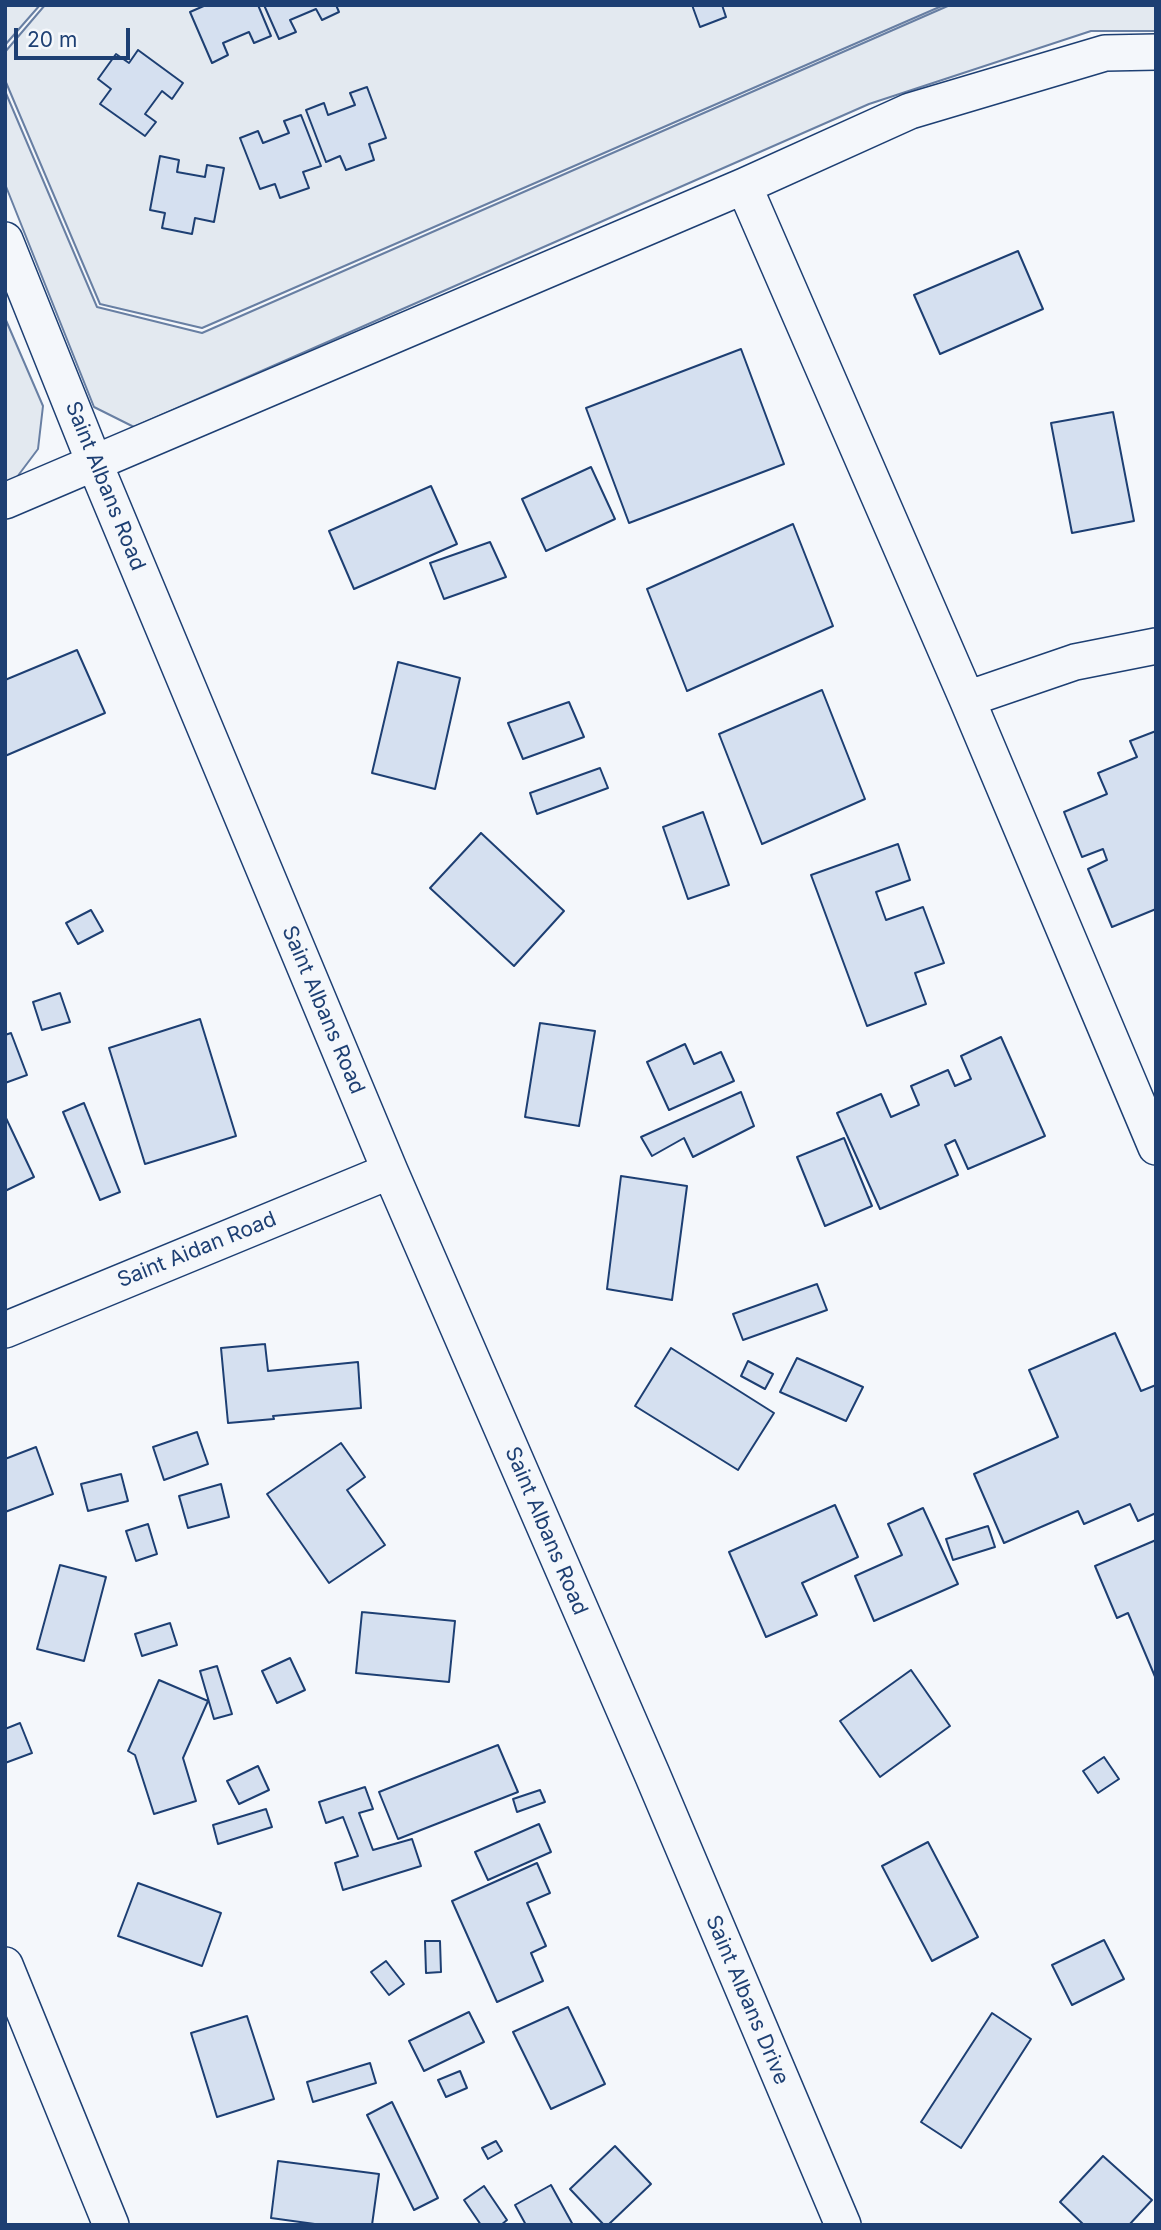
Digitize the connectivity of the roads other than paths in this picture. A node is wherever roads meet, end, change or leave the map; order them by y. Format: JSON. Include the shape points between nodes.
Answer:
{"nodes":[{"id":1,"x":1156,"y":52,"type":"edge"},
{"id":2,"x":744,"y":186,"type":"junction"},
{"id":3,"x":5,"y":240,"type":"edge"},
{"id":4,"x":94,"y":462,"type":"junction"},
{"id":5,"x":5,"y":501,"type":"edge"},
{"id":6,"x":1156,"y":646,"type":"edge"},
{"id":7,"x":967,"y":699,"type":"junction"},
{"id":8,"x":1156,"y":1147,"type":"edge"},
{"id":9,"x":390,"y":1171,"type":"junction"},
{"id":10,"x":5,"y":1330,"type":"edge"},
{"id":11,"x":652,"y":1774,"type":"joint"},
{"id":12,"x":5,"y":1965,"type":"edge"},
{"id":13,"x":837,"y":2223,"type":"edge"},
{"id":14,"x":111,"y":2225,"type":"edge"}],
"edges":[{"from":1,"to":2,"type":"street","via":[[1105,53],[910,111]]},
{"from":2,"to":4,"type":"street"},
{"from":2,"to":7,"type":"street"},
{"from":3,"to":4,"type":"street","name":"Saint Albans Road"},
{"from":4,"to":5,"type":"street"},
{"from":4,"to":9,"type":"street","name":"Saint Albans Road"},
{"from":6,"to":7,"type":"street","via":[[1075,662]]},
{"from":7,"to":8,"type":"street"},
{"from":9,"to":10,"type":"street","name":"Saint Aidan Road"},
{"from":9,"to":11,"type":"street","name":"Saint Albans Road"},
{"from":11,"to":13,"type":"street","name":"Saint Albans Drive"},
{"from":12,"to":14,"type":"street"}]}
